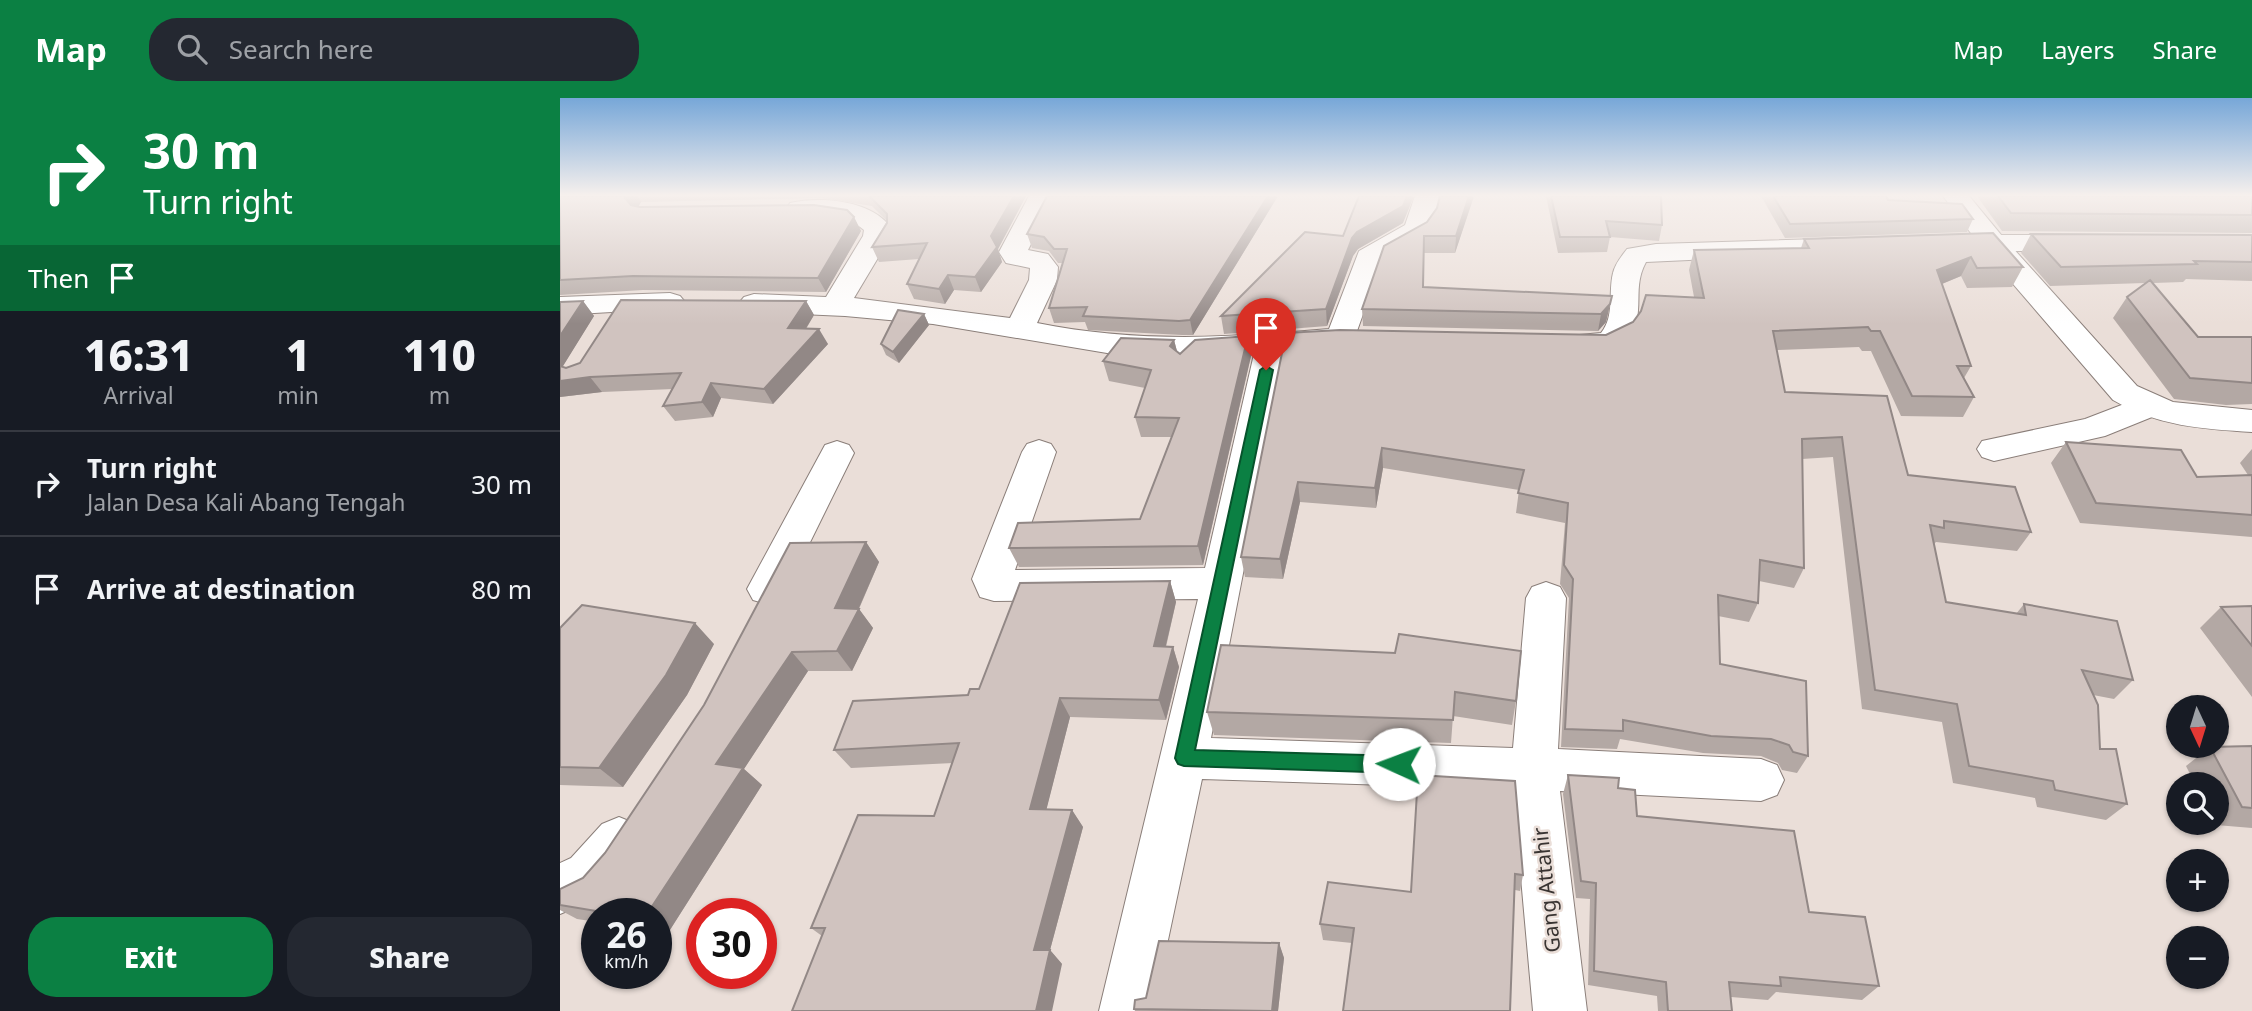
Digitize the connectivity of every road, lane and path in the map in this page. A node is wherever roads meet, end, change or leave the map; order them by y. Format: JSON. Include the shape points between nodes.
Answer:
{"nodes":[{"id":1,"x":875,"y":239,"type":"edge"},
{"id":2,"x":1020,"y":239,"type":"edge"},
{"id":3,"x":1402,"y":239,"type":"edge"},
{"id":4,"x":1989,"y":239,"type":"edge"},
{"id":5,"x":1992,"y":242,"type":"junction"},
{"id":6,"x":2101,"y":243,"type":"edge"},
{"id":7,"x":1925,"y":244,"type":"edge"},
{"id":8,"x":1884,"y":245,"type":"edge"},
{"id":9,"x":620,"y":303,"type":"junction"},
{"id":10,"x":836,"y":304,"type":"junction"},
{"id":11,"x":560,"y":306,"type":"edge"},
{"id":12,"x":1020,"y":328,"type":"junction"},
{"id":13,"x":600,"y":337,"type":"edge"},
{"id":14,"x":1547,"y":342,"type":"edge"},
{"id":15,"x":1272,"y":343,"type":"junction"},
{"id":16,"x":2145,"y":407,"type":"junction"},
{"id":17,"x":2252,"y":421,"type":"edge"},
{"id":18,"x":1994,"y":449,"type":"dead end"},
{"id":19,"x":1040,"y":452,"type":"dead end"},
{"id":20,"x":837,"y":453,"type":"dead end"},
{"id":21,"x":1220,"y":583,"type":"junction"},
{"id":22,"x":1546,"y":598,"type":"dead end"},
{"id":23,"x":749,"y":623,"type":"edge"},
{"id":24,"x":1184,"y":758,"type":"junction"},
{"id":25,"x":1534,"y":769,"type":"junction"},
{"id":26,"x":1760,"y":780,"type":"dead end"},
{"id":27,"x":641,"y":807,"type":"edge"},
{"id":28,"x":560,"y":889,"type":"edge"},
{"id":29,"x":1126,"y":1011,"type":"edge"},
{"id":30,"x":1560,"y":1011,"type":"edge"}],
"edges":[{"from":1,"to":10,"type":"street"},
{"from":2,"to":12,"type":"street","via":[[1013,251],[1016,257],[1038,260],[1044,267],[1043,280]]},
{"from":3,"to":15,"type":"street","via":[[1369,257],[1355,338]]},
{"from":4,"to":5,"type":"street"},
{"from":5,"to":6,"type":"street"},
{"from":5,"to":7,"type":"street"},
{"from":5,"to":16,"type":"street","via":[[2125,393]]},
{"from":8,"to":14,"type":"street","via":[[1637,255],[1628,267],[1623,327],[1614,339]]},
{"from":9,"to":10,"type":"street"},
{"from":9,"to":11,"type":"street"},
{"from":9,"to":13,"type":"street"},
{"from":10,"to":12,"type":"street","via":[[910,310]]},
{"from":12,"to":15,"type":"street","via":[[1063,340],[1120,346]]},
{"from":15,"to":21,"type":"street"},
{"from":16,"to":17,"type":"street","via":[[2182,417]]},
{"from":16,"to":18,"type":"street","via":[[2130,416],[2037,442]]},
{"from":19,"to":21,"type":"street","via":[[992,579],[994,586]]},
{"from":20,"to":23,"type":"street"},
{"from":21,"to":24,"type":"street"},
{"from":22,"to":25,"type":"street","name":"Gang Attahir"},
{"from":24,"to":25,"type":"street"},
{"from":24,"to":29,"type":"street"},
{"from":25,"to":26,"type":"street"},
{"from":25,"to":30,"type":"street","name":"Gang Attahir"},
{"from":27,"to":28,"type":"street","via":[[589,874]]}]}
